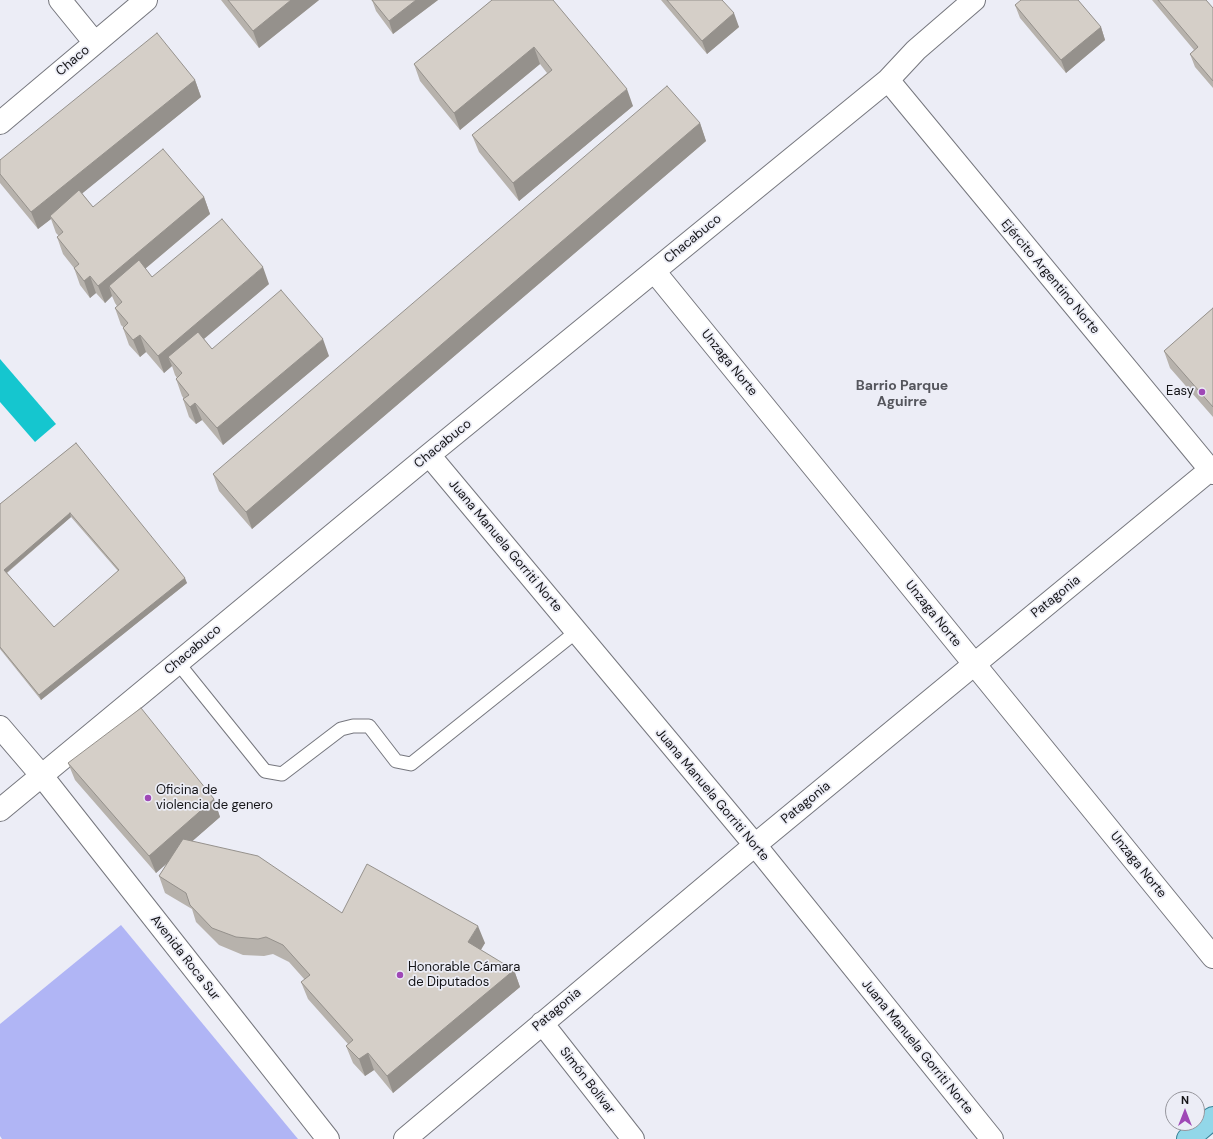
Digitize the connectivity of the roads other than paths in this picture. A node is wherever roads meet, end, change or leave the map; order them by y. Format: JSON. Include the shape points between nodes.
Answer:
{"nodes":[{"id":1,"x":60,"y":0,"type":"edge"},
{"id":2,"x":146,"y":0,"type":"edge"},
{"id":3,"x":974,"y":0,"type":"edge"},
{"id":4,"x":95,"y":43,"type":"junction"},
{"id":5,"x":888,"y":80,"type":"junction"},
{"id":6,"x":0,"y":123,"type":"edge"},
{"id":7,"x":654,"y":271,"type":"junction"},
{"id":8,"x":429,"y":455,"type":"junction"},
{"id":9,"x":1212,"y":472,"type":"edge"},
{"id":10,"x":576,"y":632,"type":"junction"},
{"id":11,"x":178,"y":663,"type":"junction"},
{"id":12,"x":974,"y":665,"type":"junction"},
{"id":13,"x":0,"y":727,"type":"edge"},
{"id":14,"x":42,"y":776,"type":"junction"},
{"id":15,"x":0,"y":810,"type":"edge"},
{"id":16,"x":754,"y":845,"type":"junction"},
{"id":17,"x":1213,"y":957,"type":"edge"},
{"id":18,"x":542,"y":1023,"type":"junction"},
{"id":19,"x":1213,"y":1118,"type":"edge"},
{"id":20,"x":328,"y":1139,"type":"edge"},
{"id":21,"x":405,"y":1139,"type":"edge"},
{"id":22,"x":633,"y":1139,"type":"edge"},
{"id":23,"x":992,"y":1139,"type":"edge"},
{"id":24,"x":1188,"y":1139,"type":"edge"}],
"edges":[{"from":1,"to":4,"type":"street"},
{"from":2,"to":4,"type":"street","name":"Chaco"},
{"from":3,"to":5,"type":"street","name":"Chacabuco","via":[[916,50]]},
{"from":4,"to":6,"type":"street","name":"Chaco"},
{"from":5,"to":7,"type":"street","name":"Chacabuco"},
{"from":5,"to":9,"type":"street","name":"Ejército Argentino Norte"},
{"from":7,"to":8,"type":"street","name":"Chacabuco"},
{"from":7,"to":12,"type":"street","name":"Unzaga Norte"},
{"from":8,"to":10,"type":"street","name":"Juana Manuela Gorriti Norte"},
{"from":8,"to":11,"type":"street","name":"Chacabuco"},
{"from":9,"to":12,"type":"street","name":"Patagonia"},
{"from":10,"to":11,"type":"lane","via":[[411,764],[396,761],[368,726],[353,726],[341,729],[282,774],[265,771]]},
{"from":10,"to":16,"type":"street","name":"Juana Manuela Gorriti Norte"},
{"from":11,"to":14,"type":"street","name":"Chacabuco"},
{"from":12,"to":16,"type":"street","name":"Patagonia"},
{"from":12,"to":17,"type":"street","name":"Unzaga Norte"},
{"from":13,"to":14,"type":"street","name":"Avenida Roca Sur"},
{"from":14,"to":15,"type":"street","name":"Chacabuco"},
{"from":14,"to":20,"type":"street","name":"Avenida Roca Sur"},
{"from":16,"to":18,"type":"street","name":"Patagonia"},
{"from":16,"to":23,"type":"street","name":"Juana Manuela Gorriti Norte"},
{"from":18,"to":21,"type":"street","name":"Patagonia"},
{"from":18,"to":22,"type":"street","name":"Simón Bolívar"},
{"from":19,"to":24,"type":"main road"}]}
